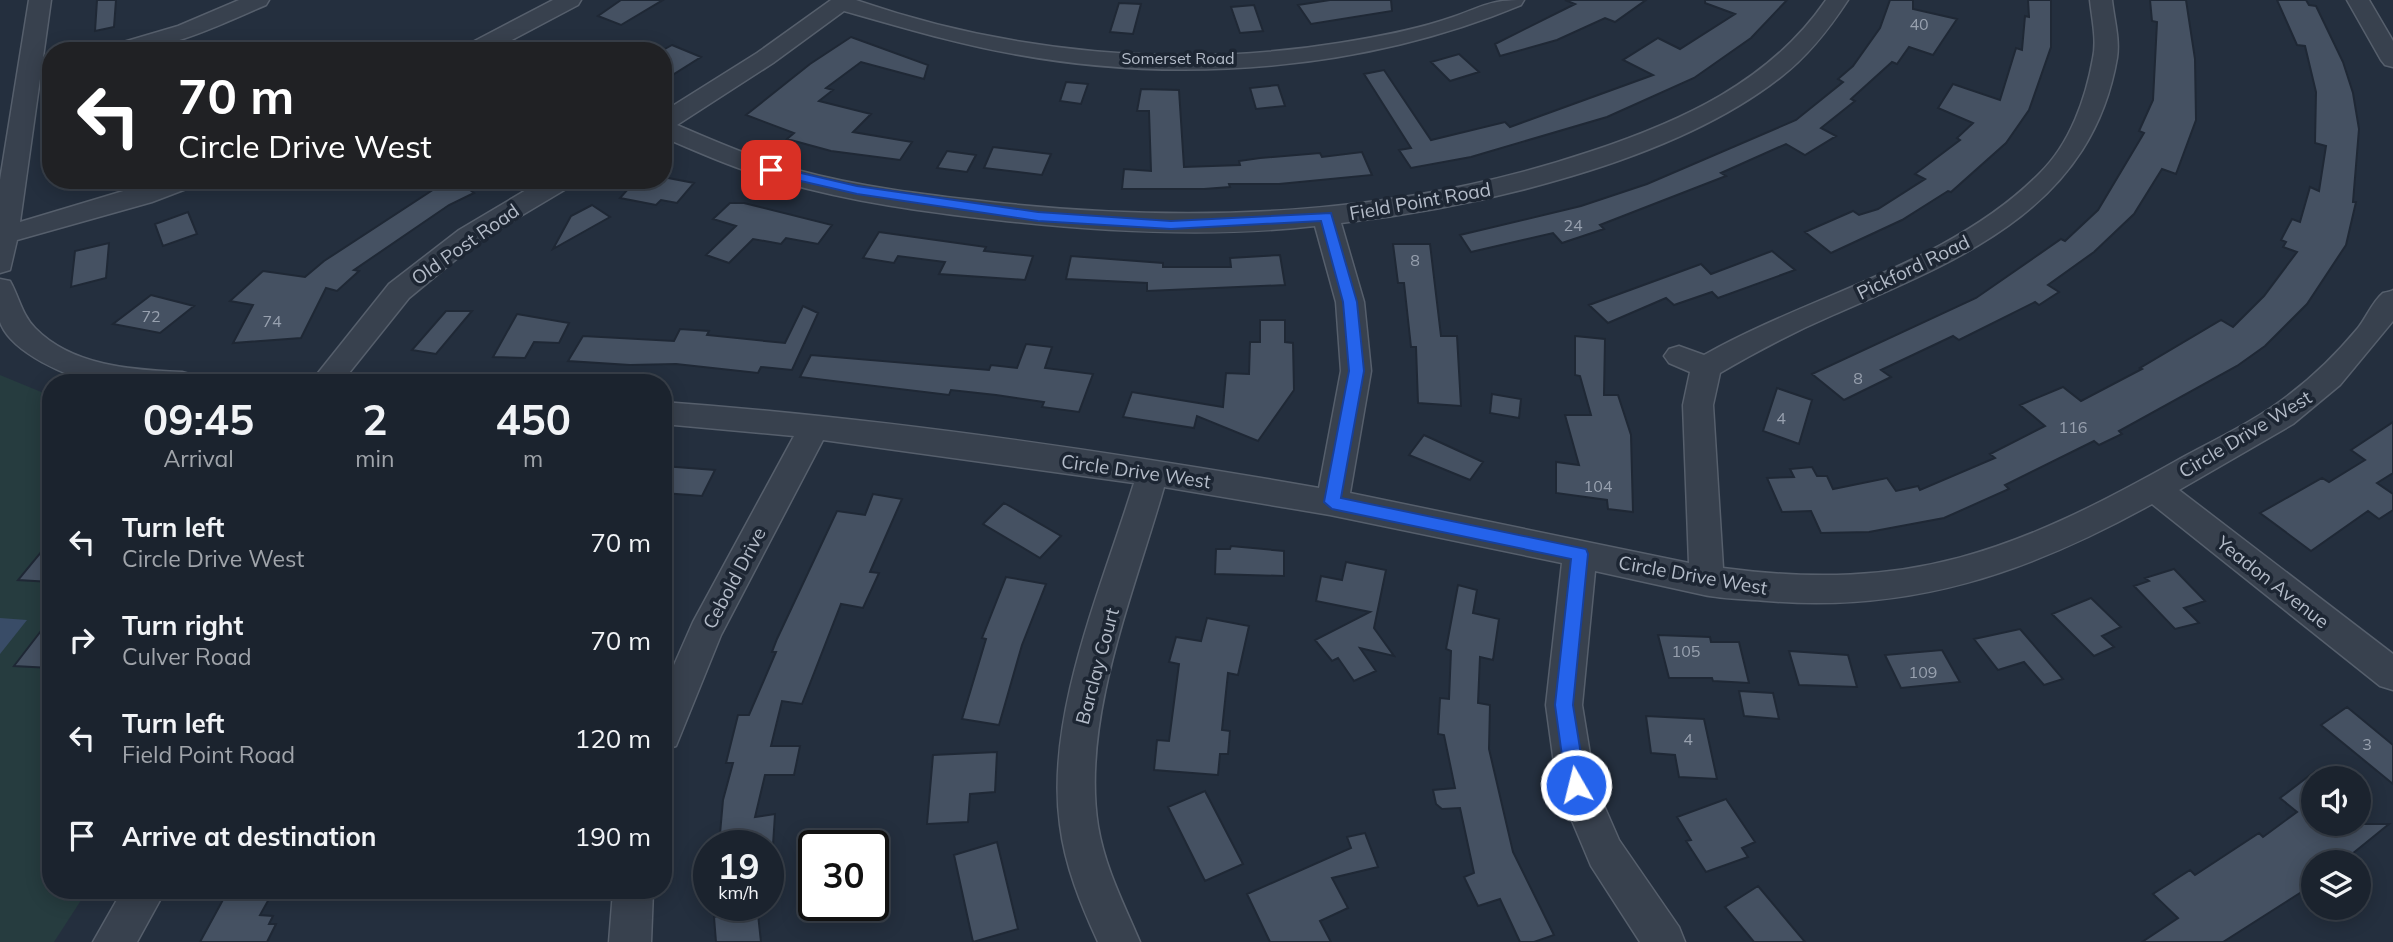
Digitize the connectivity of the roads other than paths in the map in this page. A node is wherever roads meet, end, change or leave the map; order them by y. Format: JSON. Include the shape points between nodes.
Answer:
{"nodes":[{"id":1,"x":40,"y":0,"type":"edge"},
{"id":2,"x":258,"y":0,"type":"edge"},
{"id":3,"x":570,"y":0,"type":"edge"},
{"id":4,"x":1513,"y":0,"type":"edge"},
{"id":5,"x":1837,"y":0,"type":"edge"},
{"id":6,"x":2101,"y":0,"type":"edge"},
{"id":7,"x":2358,"y":0,"type":"edge"},
{"id":8,"x":843,"y":2,"type":"edge"},
{"id":9,"x":149,"y":42,"type":"edge"},
{"id":10,"x":490,"y":42,"type":"edge"},
{"id":11,"x":2393,"y":60,"type":"edge"},
{"id":12,"x":40,"y":69,"type":"edge"},
{"id":13,"x":672,"y":119,"type":"edge"},
{"id":14,"x":672,"y":129,"type":"edge"},
{"id":15,"x":161,"y":189,"type":"edge"},
{"id":16,"x":547,"y":189,"type":"edge"},
{"id":17,"x":1326,"y":216,"type":"junction"},
{"id":18,"x":3,"y":235,"type":"junction"},
{"id":19,"x":0,"y":264,"type":"edge"},
{"id":20,"x":0,"y":288,"type":"edge"},
{"id":21,"x":2393,"y":300,"type":"edge"},
{"id":22,"x":1679,"y":356,"type":"dead end"},
{"id":23,"x":1706,"y":367,"type":"junction"},
{"id":24,"x":110,"y":374,"type":"edge"},
{"id":25,"x":332,"y":374,"type":"edge"},
{"id":26,"x":672,"y":414,"type":"edge"},
{"id":27,"x":815,"y":426,"type":"junction"},
{"id":28,"x":1153,"y":472,"type":"junction"},
{"id":29,"x":2154,"y":488,"type":"junction"},
{"id":30,"x":1332,"y":502,"type":"junction"},
{"id":31,"x":1580,"y":554,"type":"junction"},
{"id":32,"x":1707,"y":582,"type":"junction"},
{"id":33,"x":2393,"y":675,"type":"edge"},
{"id":34,"x":672,"y":712,"type":"edge"},
{"id":35,"x":140,"y":899,"type":"edge"},
{"id":36,"x":633,"y":899,"type":"edge"},
{"id":37,"x":114,"y":942,"type":"edge"},
{"id":38,"x":630,"y":942,"type":"edge"},
{"id":39,"x":1119,"y":942,"type":"edge"},
{"id":40,"x":1664,"y":942,"type":"edge"}],
"edges":[{"from":1,"to":12,"type":"street"},
{"from":2,"to":9,"type":"street"},
{"from":3,"to":10,"type":"street"},
{"from":4,"to":8,"type":"street","name":"Somerset Road","via":[[1455,23],[1368,44],[1275,57],[1192,60],[1105,58],[1018,48]]},
{"from":5,"to":17,"type":"street","name":"Field Point Road","via":[[1810,40],[1784,63],[1730,100],[1658,137],[1593,161],[1474,194]]},
{"from":6,"to":23,"type":"street","name":"Pickford Road","via":[[2105,57],[2098,89],[2068,156],[2039,188],[2014,210],[1943,256],[1750,340]]},
{"from":7,"to":11,"type":"street"},
{"from":8,"to":13,"type":"street"},
{"from":12,"to":18,"type":"street"},
{"from":14,"to":17,"type":"street","name":"Field Point Road","via":[[737,159],[792,177],[1013,214],[1171,225]]},
{"from":15,"to":18,"type":"street"},
{"from":16,"to":25,"type":"street","name":"Old Post Road","via":[[468,236],[399,291]]},
{"from":17,"to":30,"type":"street","via":[[1350,302],[1356,371]]},
{"from":18,"to":19,"type":"street"},
{"from":20,"to":24,"type":"street","via":[[18,328],[50,355],[89,371]]},
{"from":21,"to":29,"type":"street","name":"Circle Drive West","via":[[2340,371],[2310,397]]},
{"from":22,"to":23,"type":"street"},
{"from":23,"to":32,"type":"street","via":[[1698,405]]},
{"from":26,"to":27,"type":"street","name":"Circle Drive West"},
{"from":27,"to":28,"type":"street","name":"Circle Drive West"},
{"from":27,"to":34,"type":"street","name":"Cebold Drive","via":[[705,632]]},
{"from":28,"to":30,"type":"street","name":"Circle Drive West"},
{"from":28,"to":39,"type":"street","name":"Barclay Court","via":[[1086,691],[1076,754],[1082,842],[1102,907]]},
{"from":29,"to":32,"type":"street","name":"Circle Drive West","via":[[2040,547],[1924,582],[1771,590]]},
{"from":29,"to":33,"type":"street","name":"Yeadon Avenue"},
{"from":30,"to":31,"type":"street","name":"Circle Drive West"},
{"from":31,"to":32,"type":"street","name":"Circle Drive West"},
{"from":31,"to":40,"type":"street","via":[[1564,705],[1576,785],[1605,853]]},
{"from":35,"to":37,"type":"street"},
{"from":36,"to":38,"type":"street"}]}
